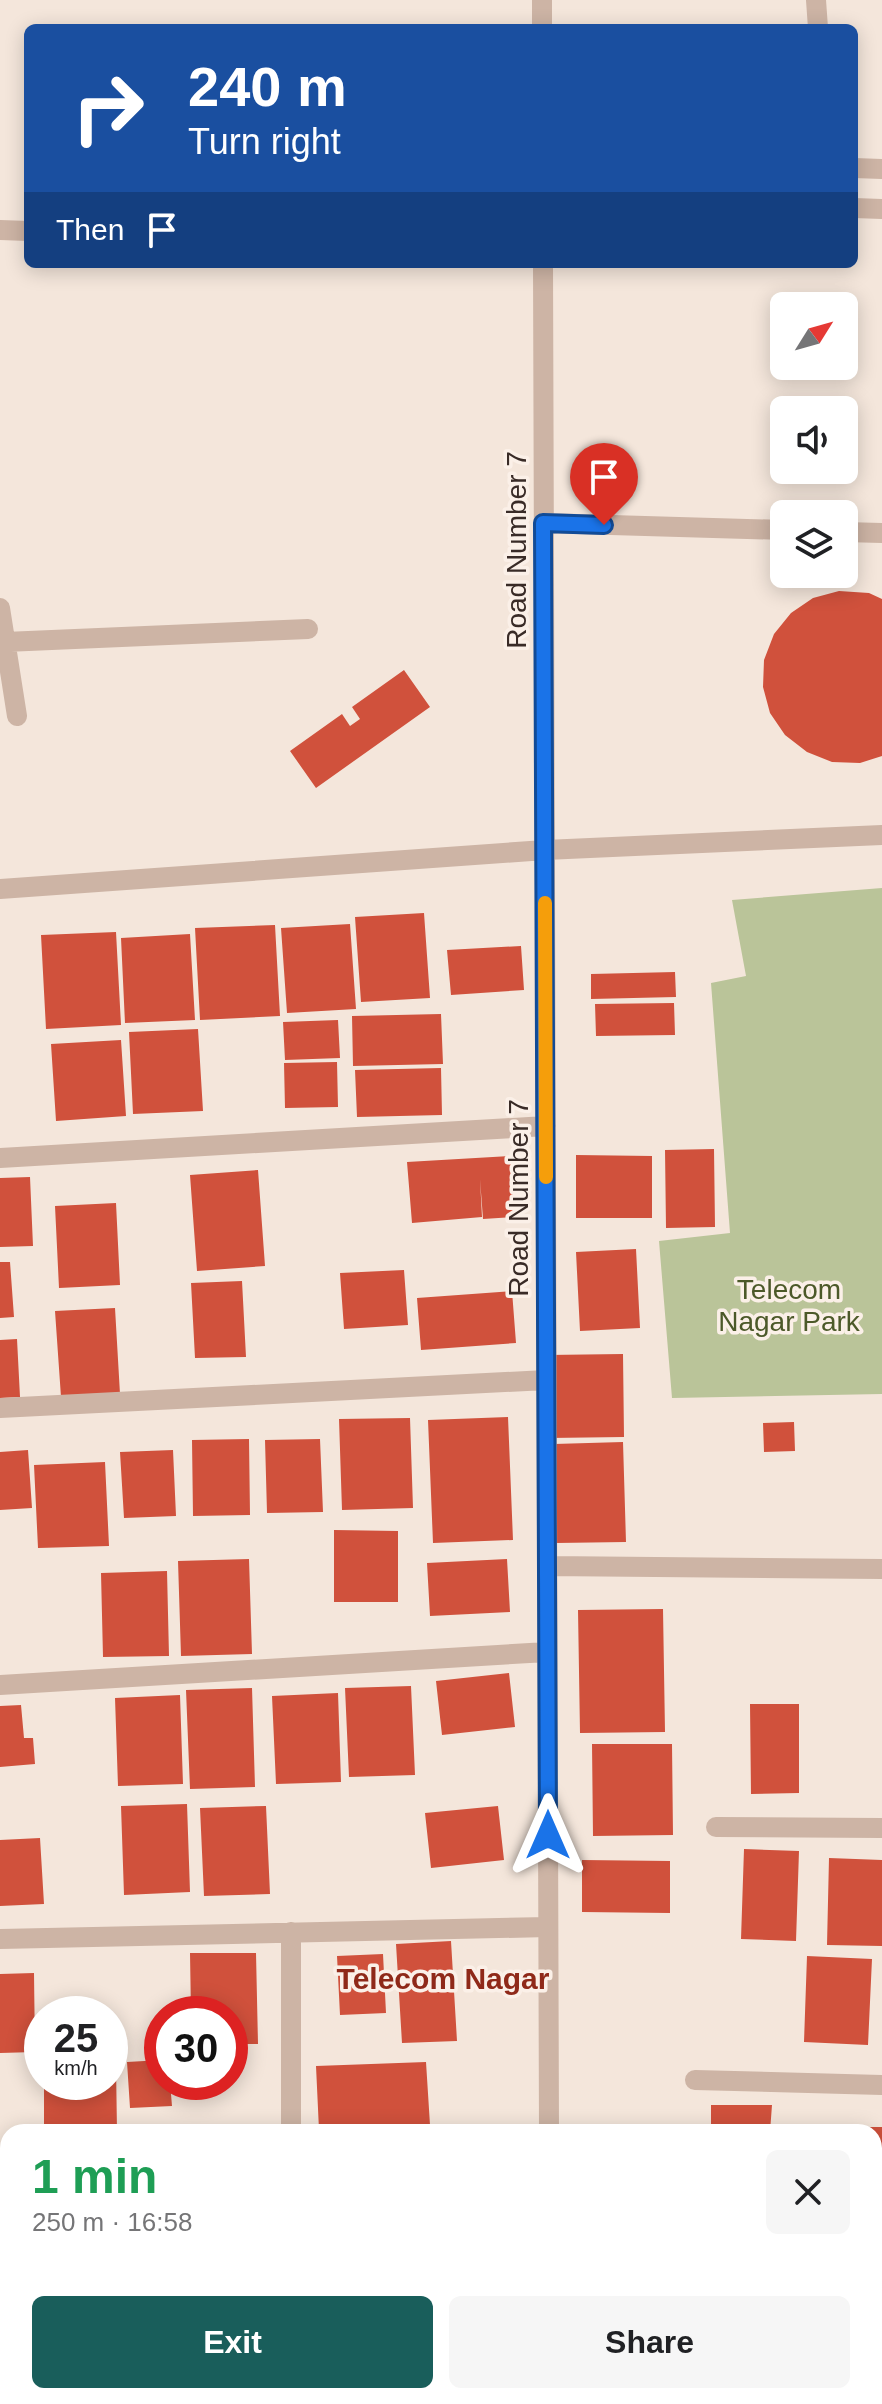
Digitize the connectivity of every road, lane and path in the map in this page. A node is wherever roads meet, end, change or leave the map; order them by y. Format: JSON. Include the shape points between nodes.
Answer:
{"nodes":[{"id":1,"x":542,"y":0,"type":"edge"},
{"id":2,"x":816,"y":0,"type":"edge"},
{"id":3,"x":542,"y":24,"type":"edge"},
{"id":4,"x":818,"y":24,"type":"edge"},
{"id":5,"x":858,"y":168,"type":"edge"},
{"id":6,"x":882,"y":169,"type":"edge"},
{"id":7,"x":858,"y":208,"type":"edge"},
{"id":8,"x":882,"y":209,"type":"edge"},
{"id":9,"x":0,"y":230,"type":"edge"},
{"id":10,"x":24,"y":231,"type":"edge"},
{"id":11,"x":543,"y":268,"type":"edge"},
{"id":12,"x":543,"y":523,"type":"junction"},
{"id":13,"x":770,"y":530,"type":"edge"},
{"id":14,"x":858,"y":532,"type":"edge"},
{"id":15,"x":882,"y":533,"type":"edge"},
{"id":16,"x":0,"y":608,"type":"edge"},
{"id":17,"x":308,"y":629,"type":"dead end"},
{"id":18,"x":5,"y":642,"type":"junction"},
{"id":19,"x":17,"y":716,"type":"dead end"},
{"id":20,"x":882,"y":835,"type":"edge"},
{"id":21,"x":545,"y":850,"type":"junction"},
{"id":22,"x":0,"y":889,"type":"edge"},
{"id":23,"x":546,"y":1126,"type":"junction"},
{"id":24,"x":0,"y":1158,"type":"edge"},
{"id":25,"x":546,"y":1380,"type":"junction"},
{"id":26,"x":0,"y":1408,"type":"edge"},
{"id":27,"x":547,"y":1566,"type":"junction"},
{"id":28,"x":882,"y":1569,"type":"edge"},
{"id":29,"x":547,"y":1652,"type":"junction"},
{"id":30,"x":0,"y":1685,"type":"edge"},
{"id":31,"x":716,"y":1827,"type":"dead end"},
{"id":32,"x":882,"y":1828,"type":"edge"},
{"id":33,"x":548,"y":1927,"type":"junction"},
{"id":34,"x":291,"y":1932,"type":"junction"},
{"id":35,"x":0,"y":1939,"type":"edge"},
{"id":36,"x":695,"y":2080,"type":"dead end"},
{"id":37,"x":882,"y":2085,"type":"edge"},
{"id":38,"x":291,"y":2124,"type":"edge"},
{"id":39,"x":549,"y":2124,"type":"edge"}],
"edges":[{"from":1,"to":3,"type":"street"},
{"from":2,"to":4,"type":"street"},
{"from":5,"to":6,"type":"street"},
{"from":7,"to":8,"type":"street"},
{"from":9,"to":10,"type":"street"},
{"from":11,"to":12,"type":"street","name":"Road Number 7"},
{"from":12,"to":13,"type":"street"},
{"from":12,"to":21,"type":"street","name":"Road Number 7"},
{"from":14,"to":15,"type":"street"},
{"from":16,"to":18,"type":"street"},
{"from":17,"to":18,"type":"street"},
{"from":18,"to":19,"type":"street"},
{"from":20,"to":21,"type":"street"},
{"from":21,"to":22,"type":"street"},
{"from":21,"to":23,"type":"street","name":"Road Number 7"},
{"from":23,"to":24,"type":"street"},
{"from":23,"to":25,"type":"street","name":"Road Number 7"},
{"from":25,"to":26,"type":"street"},
{"from":25,"to":27,"type":"street","name":"Road Number 7"},
{"from":27,"to":28,"type":"street"},
{"from":27,"to":29,"type":"street","name":"Road Number 7"},
{"from":29,"to":30,"type":"street"},
{"from":29,"to":33,"type":"street","name":"Road Number 7"},
{"from":31,"to":32,"type":"street"},
{"from":33,"to":34,"type":"street"},
{"from":33,"to":39,"type":"street","name":"Road Number 7"},
{"from":34,"to":35,"type":"street"},
{"from":34,"to":38,"type":"street"},
{"from":36,"to":37,"type":"street"}]}
